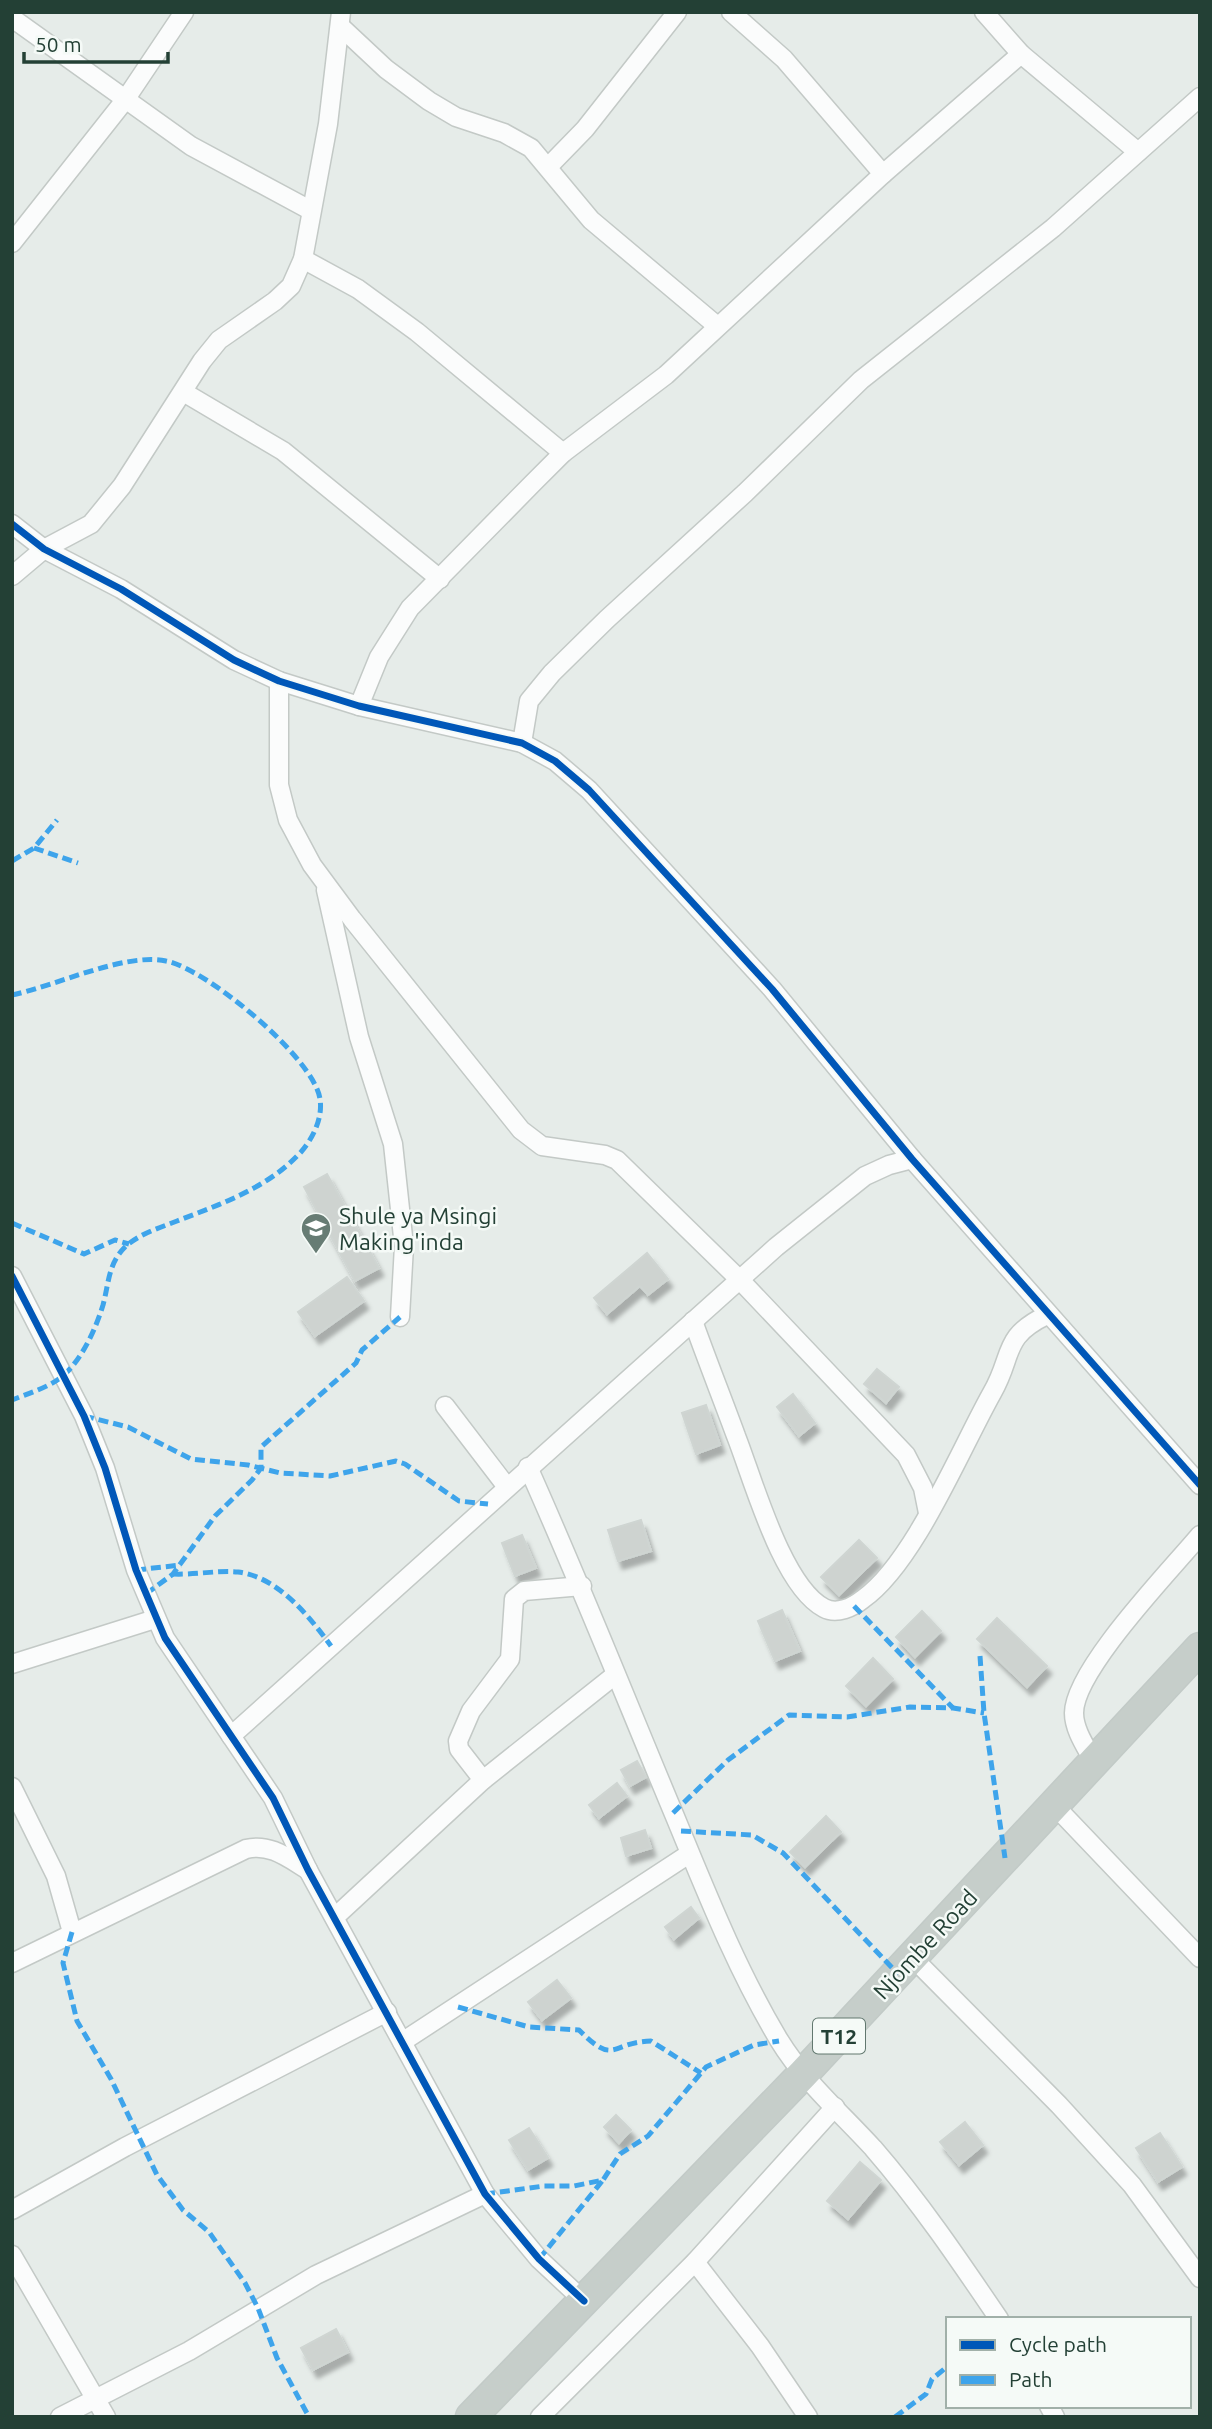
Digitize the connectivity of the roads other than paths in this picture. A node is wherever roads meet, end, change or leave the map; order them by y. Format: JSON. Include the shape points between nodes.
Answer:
{"nodes":[{"id":1,"x":184,"y":12,"type":"edge"},
{"id":2,"x":677,"y":12,"type":"edge"},
{"id":3,"x":731,"y":12,"type":"edge"},
{"id":4,"x":984,"y":12,"type":"edge"},
{"id":5,"x":12,"y":18,"type":"edge"},
{"id":6,"x":341,"y":19,"type":"edge"},
{"id":7,"x":1021,"y":54,"type":"junction"},
{"id":8,"x":1200,"y":97,"type":"edge"},
{"id":9,"x":125,"y":100,"type":"junction"},
{"id":10,"x":1138,"y":152,"type":"junction"},
{"id":11,"x":549,"y":166,"type":"junction"},
{"id":12,"x":883,"y":174,"type":"junction"},
{"id":13,"x":310,"y":210,"type":"junction"},
{"id":14,"x":12,"y":243,"type":"edge"},
{"id":15,"x":303,"y":259,"type":"junction"},
{"id":16,"x":716,"y":325,"type":"junction"},
{"id":17,"x":185,"y":393,"type":"junction"},
{"id":18,"x":563,"y":453,"type":"junction"},
{"id":19,"x":12,"y":524,"type":"edge"},
{"id":20,"x":44,"y":549,"type":"junction"},
{"id":21,"x":12,"y":576,"type":"edge"},
{"id":22,"x":440,"y":579,"type":"junction"},
{"id":23,"x":279,"y":681,"type":"junction"},
{"id":24,"x":359,"y":706,"type":"junction"},
{"id":25,"x":522,"y":743,"type":"junction"},
{"id":26,"x":324,"y":881,"type":"junction"},
{"id":27,"x":912,"y":1159,"type":"junction"},
{"id":28,"x":12,"y":1276,"type":"edge"},
{"id":29,"x":740,"y":1280,"type":"junction"},
{"id":30,"x":1047,"y":1315,"type":"junction"},
{"id":31,"x":400,"y":1317,"type":"dead end"},
{"id":32,"x":693,"y":1321,"type":"junction"},
{"id":33,"x":445,"y":1406,"type":"dead end"},
{"id":34,"x":528,"y":1467,"type":"junction"},
{"id":35,"x":1200,"y":1485,"type":"edge"},
{"id":36,"x":507,"y":1487,"type":"junction"},
{"id":37,"x":928,"y":1513,"type":"junction"},
{"id":38,"x":1200,"y":1535,"type":"edge"},
{"id":39,"x":582,"y":1586,"type":"junction"},
{"id":40,"x":155,"y":1619,"type":"junction"},
{"id":41,"x":1200,"y":1648,"type":"edge"},
{"id":42,"x":12,"y":1664,"type":"edge"},
{"id":43,"x":615,"y":1675,"type":"junction"},
{"id":44,"x":230,"y":1736,"type":"junction"},
{"id":45,"x":1094,"y":1762,"type":"junction"},
{"id":46,"x":482,"y":1780,"type":"junction"},
{"id":47,"x":12,"y":1787,"type":"edge"},
{"id":48,"x":1054,"y":1805,"type":"junction"},
{"id":49,"x":689,"y":1854,"type":"junction"},
{"id":50,"x":307,"y":1870,"type":"junction"},
{"id":51,"x":335,"y":1917,"type":"junction"},
{"id":52,"x":72,"y":1932,"type":"junction"},
{"id":53,"x":913,"y":1958,"type":"junction"},
{"id":54,"x":1200,"y":1958,"type":"edge"},
{"id":55,"x":12,"y":1963,"type":"edge"},
{"id":56,"x":387,"y":2012,"type":"junction"},
{"id":57,"x":402,"y":2042,"type":"junction"},
{"id":58,"x":803,"y":2074,"type":"junction"},
{"id":59,"x":835,"y":2107,"type":"junction"},
{"id":60,"x":485,"y":2194,"type":"junction"},
{"id":61,"x":12,"y":2210,"type":"edge"},
{"id":62,"x":12,"y":2255,"type":"edge"},
{"id":63,"x":695,"y":2262,"type":"junction"},
{"id":64,"x":1200,"y":2278,"type":"edge"},
{"id":65,"x":584,"y":2301,"type":"junction"},
{"id":66,"x":998,"y":2317,"type":"edge"},
{"id":67,"x":96,"y":2400,"type":"junction"},
{"id":68,"x":60,"y":2417,"type":"edge"},
{"id":69,"x":106,"y":2417,"type":"edge"},
{"id":70,"x":471,"y":2417,"type":"edge"},
{"id":71,"x":540,"y":2417,"type":"edge"},
{"id":72,"x":808,"y":2417,"type":"edge"}],
"edges":[{"from":1,"to":9,"type":"street"},
{"from":2,"to":11,"type":"street","via":[[585,129]]},
{"from":3,"to":12,"type":"street","via":[[784,59]]},
{"from":4,"to":7,"type":"street"},
{"from":5,"to":9,"type":"street"},
{"from":6,"to":11,"type":"street","via":[[386,69],[429,101],[456,117],[504,133],[531,148]]},
{"from":6,"to":13,"type":"street","via":[[328,124]]},
{"from":7,"to":10,"type":"street"},
{"from":7,"to":12,"type":"street"},
{"from":8,"to":10,"type":"street"},
{"from":9,"to":13,"type":"street","via":[[191,146]]},
{"from":9,"to":14,"type":"street"},
{"from":10,"to":25,"type":"street","via":[[1053,228],[860,380],[607,620],[529,701]]},
{"from":11,"to":16,"type":"street","via":[[591,220]]},
{"from":12,"to":16,"type":"street"},
{"from":13,"to":15,"type":"street"},
{"from":15,"to":17,"type":"street","via":[[291,286],[275,302],[219,340]]},
{"from":15,"to":18,"type":"street","via":[[358,289],[417,332]]},
{"from":16,"to":18,"type":"street","via":[[666,375]]},
{"from":17,"to":20,"type":"street","via":[[107,507],[91,524]]},
{"from":17,"to":22,"type":"street","via":[[283,451]]},
{"from":18,"to":22,"type":"street"},
{"from":19,"to":20,"type":"street"},
{"from":20,"to":21,"type":"street"},
{"from":20,"to":23,"type":"street","via":[[121,589],[234,660]]},
{"from":22,"to":24,"type":"street","via":[[410,608],[379,657]]},
{"from":23,"to":24,"type":"street"},
{"from":23,"to":26,"type":"street","via":[[279,785],[288,821]]},
{"from":24,"to":25,"type":"street"},
{"from":25,"to":27,"type":"street","via":[[555,761],[598,799],[772,989]]},
{"from":26,"to":29,"type":"street","via":[[521,1130],[542,1146],[617,1160]]},
{"from":26,"to":31,"type":"street","via":[[359,1037],[393,1144],[404,1246]]},
{"from":27,"to":29,"type":"street","via":[[865,1176]]},
{"from":27,"to":30,"type":"street"},
{"from":28,"to":40,"type":"street","via":[[84,1416]]},
{"from":29,"to":32,"type":"street"},
{"from":29,"to":37,"type":"street","via":[[906,1455],[923,1488]]},
{"from":30,"to":35,"type":"street"},
{"from":30,"to":37,"type":"street","via":[[1026,1325],[1012,1343],[995,1388]]},
{"from":32,"to":34,"type":"street"},
{"from":32,"to":37,"type":"street","via":[[760,1501],[786,1561],[814,1601],[826,1610],[839,1611],[865,1598],[893,1570]]},
{"from":33,"to":36,"type":"street"},
{"from":34,"to":36,"type":"street"},
{"from":34,"to":39,"type":"street"},
{"from":36,"to":44,"type":"street"},
{"from":38,"to":45,"type":"street","via":[[1084,1678],[1074,1713]]},
{"from":39,"to":43,"type":"street"},
{"from":39,"to":46,"type":"street","via":[[524,1591],[514,1599],[510,1659],[471,1712],[458,1741]]},
{"from":40,"to":42,"type":"street"},
{"from":40,"to":44,"type":"street"},
{"from":41,"to":45,"type":"highway","name":"Njombe Road","number":"T12"},
{"from":43,"to":46,"type":"street"},
{"from":43,"to":49,"type":"street"},
{"from":44,"to":50,"type":"street","via":[[273,1798]]},
{"from":45,"to":48,"type":"highway","name":"Njombe Road","number":"T12"},
{"from":46,"to":51,"type":"street"},
{"from":47,"to":52,"type":"street","via":[[56,1876]]},
{"from":48,"to":53,"type":"highway","name":"Njombe Road","number":"T12"},
{"from":48,"to":54,"type":"street"},
{"from":49,"to":57,"type":"street"},
{"from":49,"to":58,"type":"street","via":[[729,1945],[779,2041]]},
{"from":50,"to":51,"type":"street"},
{"from":50,"to":52,"type":"street","via":[[258,1846]]},
{"from":51,"to":56,"type":"street"},
{"from":52,"to":55,"type":"street"},
{"from":53,"to":58,"type":"highway","name":"Njombe Road","number":"T12"},
{"from":53,"to":64,"type":"street","via":[[1132,2185]]},
{"from":56,"to":57,"type":"street"},
{"from":56,"to":61,"type":"street"},
{"from":57,"to":60,"type":"street"},
{"from":58,"to":59,"type":"street"},
{"from":58,"to":65,"type":"highway","name":"Njombe Road","number":"T12"},
{"from":59,"to":63,"type":"street"},
{"from":59,"to":66,"type":"street","via":[[920,2207]]},
{"from":60,"to":65,"type":"street","via":[[539,2259]]},
{"from":60,"to":67,"type":"street","via":[[316,2275]]},
{"from":62,"to":67,"type":"street"},
{"from":63,"to":71,"type":"street"},
{"from":63,"to":72,"type":"street"},
{"from":65,"to":70,"type":"highway","name":"Njombe Road","number":"T12"},
{"from":67,"to":68,"type":"street"},
{"from":67,"to":69,"type":"street"}]}
